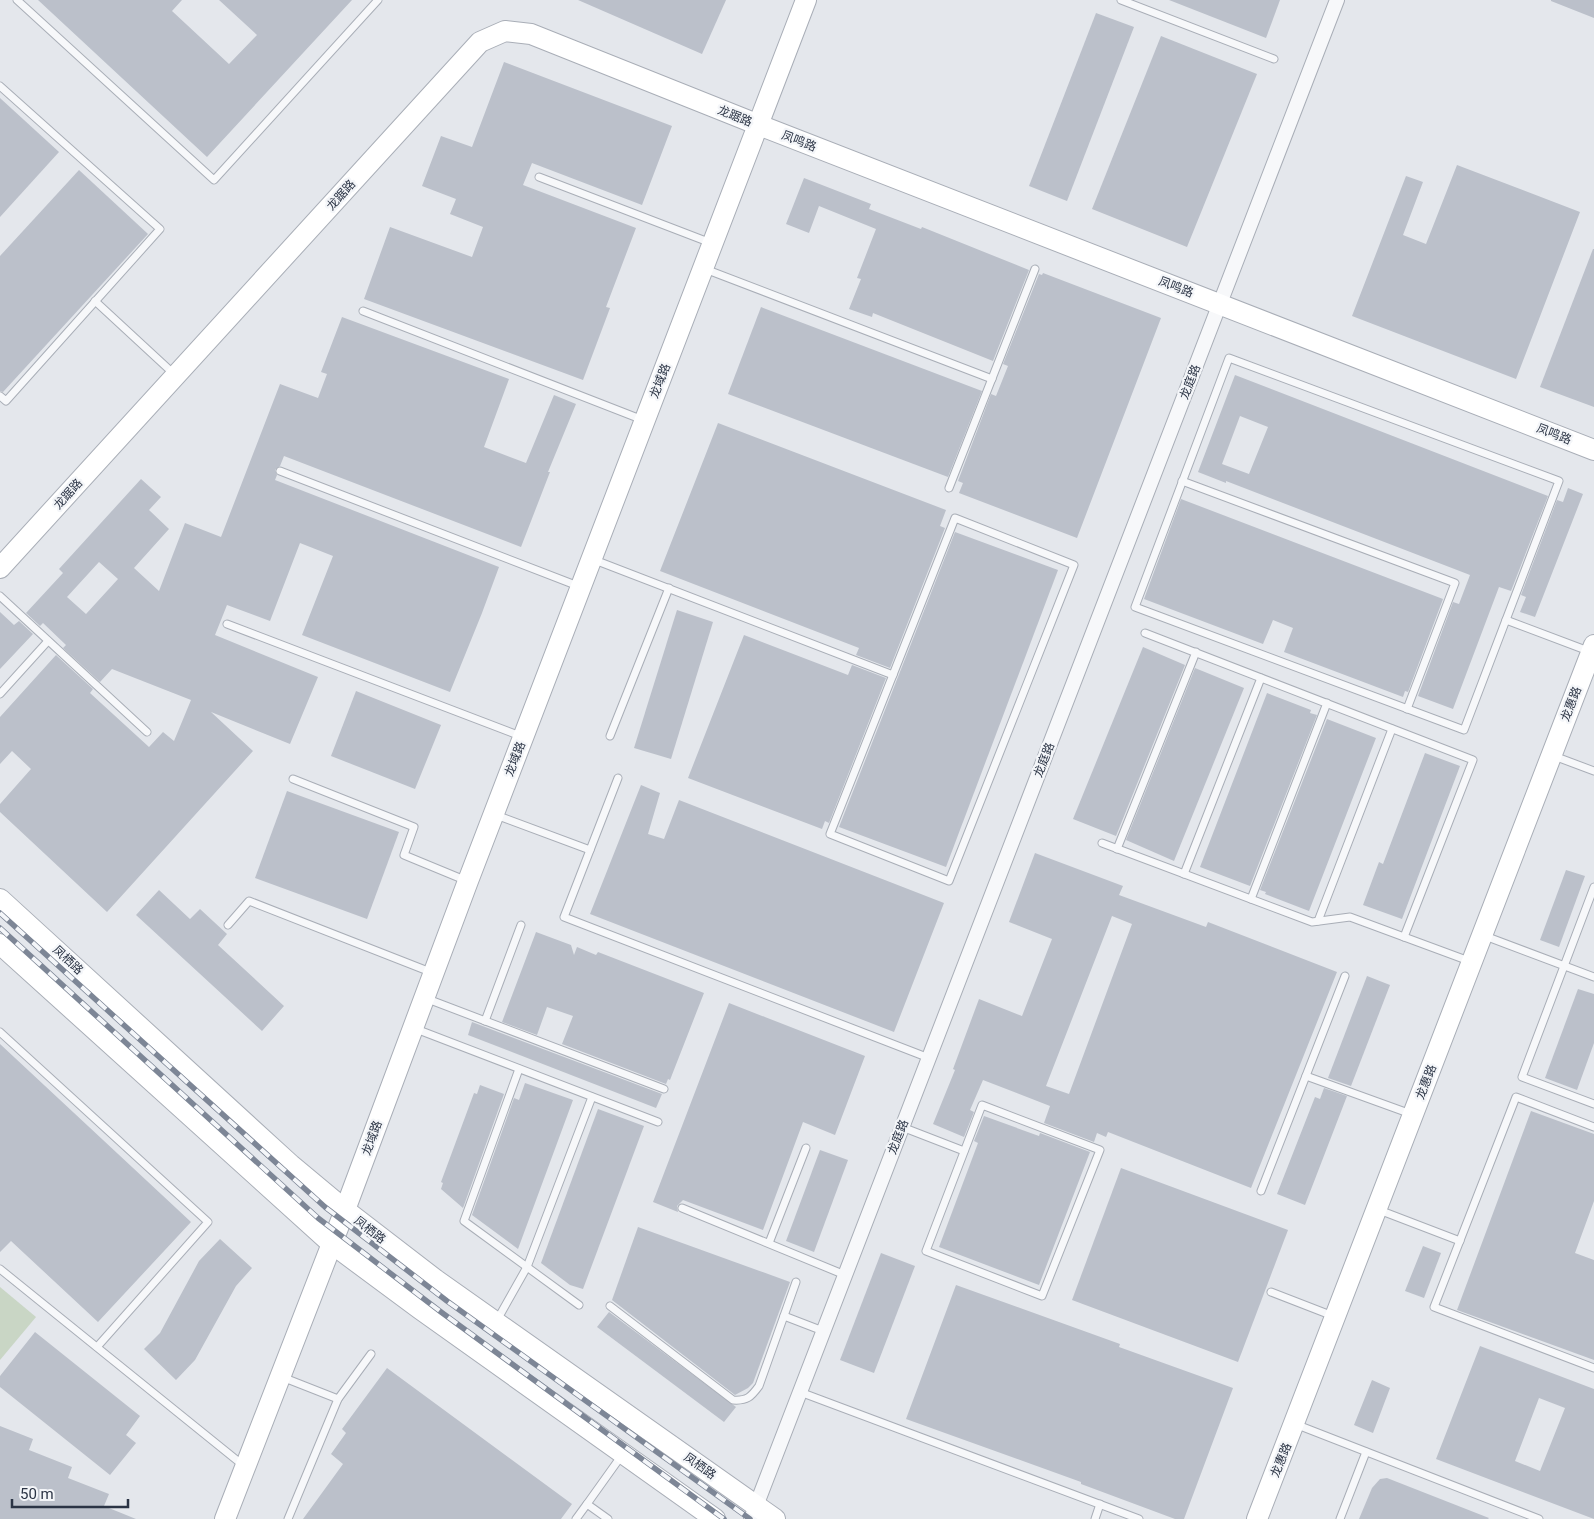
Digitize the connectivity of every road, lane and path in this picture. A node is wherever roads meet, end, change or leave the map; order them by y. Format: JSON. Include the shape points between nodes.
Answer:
{"nodes":[{"id":1,"x":17,"y":0,"type":"edge"},
{"id":2,"x":378,"y":0,"type":"edge"},
{"id":3,"x":806,"y":0,"type":"edge"},
{"id":4,"x":1121,"y":0,"type":"edge"},
{"id":5,"x":1337,"y":0,"type":"edge"},
{"id":6,"x":1274,"y":59,"type":"dead end"},
{"id":7,"x":0,"y":86,"type":"edge"},
{"id":8,"x":759,"y":125,"type":"junction"},
{"id":9,"x":539,"y":177,"type":"dead end"},
{"id":10,"x":713,"y":244,"type":"junction"},
{"id":11,"x":704,"y":269,"type":"junction"},
{"id":12,"x":1036,"y":269,"type":"dead end"},
{"id":13,"x":95,"y":301,"type":"junction"},
{"id":14,"x":1220,"y":304,"type":"junction"},
{"id":15,"x":364,"y":311,"type":"dead end"},
{"id":16,"x":176,"y":375,"type":"junction"},
{"id":17,"x":992,"y":379,"type":"junction"},
{"id":18,"x":0,"y":396,"type":"edge"},
{"id":19,"x":645,"y":421,"type":"junction"},
{"id":20,"x":1594,"y":450,"type":"edge"},
{"id":21,"x":280,"y":471,"type":"dead end"},
{"id":22,"x":1182,"y":481,"type":"junction"},
{"id":23,"x":949,"y":488,"type":"dead end"},
{"id":24,"x":592,"y":559,"type":"junction"},
{"id":25,"x":0,"y":568,"type":"edge"},
{"id":26,"x":581,"y":587,"type":"junction"},
{"id":27,"x":669,"y":588,"type":"junction"},
{"id":28,"x":0,"y":596,"type":"edge"},
{"id":29,"x":1506,"y":620,"type":"junction"},
{"id":30,"x":227,"y":624,"type":"dead end"},
{"id":31,"x":1145,"y":633,"type":"dead end"},
{"id":32,"x":48,"y":641,"type":"junction"},
{"id":33,"x":1592,"y":648,"type":"edge"},
{"id":34,"x":1196,"y":652,"type":"junction"},
{"id":35,"x":893,"y":675,"type":"junction"},
{"id":36,"x":1261,"y":678,"type":"junction"},
{"id":37,"x":0,"y":694,"type":"edge"},
{"id":38,"x":1327,"y":703,"type":"junction"},
{"id":39,"x":1407,"y":709,"type":"junction"},
{"id":40,"x":1392,"y":729,"type":"junction"},
{"id":41,"x":147,"y":732,"type":"dead end"},
{"id":42,"x":610,"y":736,"type":"dead end"},
{"id":43,"x":523,"y":737,"type":"junction"},
{"id":44,"x":1551,"y":755,"type":"junction"},
{"id":45,"x":1594,"y":771,"type":"edge"},
{"id":46,"x":618,"y":778,"type":"dead end"},
{"id":47,"x":293,"y":779,"type":"dead end"},
{"id":48,"x":494,"y":814,"type":"junction"},
{"id":49,"x":1102,"y":843,"type":"dead end"},
{"id":50,"x":1117,"y":849,"type":"junction"},
{"id":51,"x":590,"y":850,"type":"junction"},
{"id":52,"x":1184,"y":874,"type":"junction"},
{"id":53,"x":468,"y":881,"type":"junction"},
{"id":54,"x":1594,"y":887,"type":"edge"},
{"id":55,"x":0,"y":898,"type":"edge"},
{"id":56,"x":1251,"y":899,"type":"junction"},
{"id":57,"x":1318,"y":921,"type":"junction"},
{"id":58,"x":228,"y":925,"type":"dead end"},
{"id":59,"x":522,"y":926,"type":"dead end"},
{"id":60,"x":1482,"y":935,"type":"junction"},
{"id":61,"x":1404,"y":937,"type":"junction"},
{"id":62,"x":0,"y":944,"type":"edge"},
{"id":63,"x":1472,"y":962,"type":"junction"},
{"id":64,"x":1564,"y":966,"type":"junction"},
{"id":65,"x":434,"y":973,"type":"junction"},
{"id":66,"x":1345,"y":976,"type":"dead end"},
{"id":67,"x":1594,"y":977,"type":"edge"},
{"id":68,"x":424,"y":998,"type":"junction"},
{"id":69,"x":485,"y":1021,"type":"junction"},
{"id":70,"x":413,"y":1028,"type":"junction"},
{"id":71,"x":0,"y":1032,"type":"edge"},
{"id":72,"x":929,"y":1058,"type":"junction"},
{"id":73,"x":519,"y":1069,"type":"junction"},
{"id":74,"x":1306,"y":1076,"type":"junction"},
{"id":75,"x":664,"y":1089,"type":"dead end"},
{"id":76,"x":592,"y":1097,"type":"junction"},
{"id":77,"x":1594,"y":1104,"type":"edge"},
{"id":78,"x":1413,"y":1115,"type":"junction"},
{"id":79,"x":658,"y":1122,"type":"dead end"},
{"id":80,"x":902,"y":1126,"type":"junction"},
{"id":81,"x":1594,"y":1127,"type":"edge"},
{"id":82,"x":806,"y":1148,"type":"dead end"},
{"id":83,"x":964,"y":1151,"type":"junction"},
{"id":84,"x":291,"y":1165,"type":"junction"},
{"id":85,"x":271,"y":1190,"type":"junction"},
{"id":86,"x":1260,"y":1191,"type":"dead end"},
{"id":87,"x":682,"y":1208,"type":"dead end"},
{"id":88,"x":345,"y":1210,"type":"junction"},
{"id":89,"x":1377,"y":1210,"type":"junction"},
{"id":90,"x":1460,"y":1241,"type":"junction"},
{"id":91,"x":331,"y":1243,"type":"junction"},
{"id":92,"x":769,"y":1243,"type":"junction"},
{"id":93,"x":411,"y":1262,"type":"junction"},
{"id":94,"x":527,"y":1267,"type":"junction"},
{"id":95,"x":0,"y":1269,"type":"edge"},
{"id":96,"x":845,"y":1275,"type":"junction"},
{"id":97,"x":796,"y":1282,"type":"dead end"},
{"id":98,"x":389,"y":1286,"type":"junction"},
{"id":99,"x":1271,"y":1292,"type":"dead end"},
{"id":100,"x":579,"y":1305,"type":"dead end"},
{"id":101,"x":610,"y":1306,"type":"dead end"},
{"id":102,"x":784,"y":1316,"type":"junction"},
{"id":103,"x":1336,"y":1317,"type":"junction"},
{"id":104,"x":496,"y":1322,"type":"junction"},
{"id":105,"x":824,"y":1331,"type":"junction"},
{"id":106,"x":97,"y":1347,"type":"junction"},
{"id":107,"x":371,"y":1354,"type":"dead end"},
{"id":108,"x":1594,"y":1368,"type":"edge"},
{"id":109,"x":280,"y":1376,"type":"junction"},
{"id":110,"x":800,"y":1392,"type":"junction"},
{"id":111,"x":338,"y":1399,"type":"junction"},
{"id":112,"x":1295,"y":1424,"type":"junction"},
{"id":113,"x":1366,"y":1452,"type":"junction"},
{"id":114,"x":623,"y":1454,"type":"junction"},
{"id":115,"x":245,"y":1467,"type":"junction"},
{"id":116,"x":587,"y":1504,"type":"junction"},
{"id":117,"x":1100,"y":1504,"type":"junction"},
{"id":118,"x":754,"y":1512,"type":"edge"},
{"id":119,"x":225,"y":1519,"type":"edge"},
{"id":120,"x":288,"y":1519,"type":"edge"},
{"id":121,"x":576,"y":1519,"type":"edge"},
{"id":122,"x":608,"y":1519,"type":"edge"},
{"id":123,"x":715,"y":1519,"type":"edge"},
{"id":124,"x":775,"y":1519,"type":"edge"},
{"id":125,"x":1095,"y":1519,"type":"edge"},
{"id":126,"x":1139,"y":1519,"type":"edge"},
{"id":127,"x":1257,"y":1519,"type":"edge"},
{"id":128,"x":1340,"y":1519,"type":"edge"},
{"id":129,"x":1539,"y":1519,"type":"edge"}],
"edges":[{"from":1,"to":2,"type":"lane","via":[[214,180]]},
{"from":3,"to":8,"type":"street","name":"龙域路"},
{"from":4,"to":6,"type":"lane"},
{"from":5,"to":14,"type":"street","name":"龙庭路"},
{"from":7,"to":13,"type":"lane","via":[[160,229]]},
{"from":8,"to":10,"type":"street","name":"龙域路"},
{"from":8,"to":14,"type":"street","name":"凤鸣路"},
{"from":8,"to":16,"type":"street","name":"龙踞路","via":[[531,34],[505,31],[480,42]]},
{"from":9,"to":10,"type":"lane"},
{"from":10,"to":11,"type":"street","name":"龙域路"},
{"from":11,"to":17,"type":"lane"},
{"from":11,"to":19,"type":"street","name":"龙域路"},
{"from":12,"to":17,"type":"lane"},
{"from":13,"to":16,"type":"lane"},
{"from":13,"to":18,"type":"lane","via":[[6,400]]},
{"from":14,"to":20,"type":"street","name":"凤鸣路"},
{"from":14,"to":72,"type":"street","name":"龙庭路"},
{"from":15,"to":19,"type":"lane"},
{"from":16,"to":25,"type":"street","name":"龙踞路"},
{"from":17,"to":23,"type":"lane"},
{"from":19,"to":24,"type":"street","name":"龙域路"},
{"from":21,"to":26,"type":"lane"},
{"from":22,"to":29,"type":"lane","via":[[1229,358],[1558,481]]},
{"from":22,"to":39,"type":"lane","via":[[1135,606]]},
{"from":22,"to":39,"type":"lane","via":[[1455,583]]},
{"from":24,"to":26,"type":"street","name":"龙域路"},
{"from":24,"to":27,"type":"lane"},
{"from":26,"to":43,"type":"street","name":"龙域路"},
{"from":27,"to":35,"type":"lane"},
{"from":27,"to":42,"type":"lane"},
{"from":28,"to":32,"type":"lane"},
{"from":29,"to":33,"type":"lane"},
{"from":29,"to":39,"type":"lane","via":[[1464,730]]},
{"from":30,"to":43,"type":"lane"},
{"from":31,"to":34,"type":"lane"},
{"from":32,"to":37,"type":"lane"},
{"from":32,"to":41,"type":"lane"},
{"from":33,"to":44,"type":"street","name":"龙惠路"},
{"from":34,"to":36,"type":"lane"},
{"from":34,"to":50,"type":"lane"},
{"from":35,"to":35,"type":"lane","via":[[955,518],[1074,564],[949,880],[830,834]]},
{"from":36,"to":38,"type":"lane"},
{"from":36,"to":52,"type":"lane"},
{"from":38,"to":40,"type":"lane"},
{"from":38,"to":56,"type":"lane"},
{"from":40,"to":57,"type":"lane"},
{"from":40,"to":61,"type":"lane","via":[[1473,760]]},
{"from":43,"to":48,"type":"street","name":"龙域路"},
{"from":44,"to":45,"type":"lane"},
{"from":44,"to":60,"type":"street","name":"龙惠路"},
{"from":46,"to":51,"type":"lane"},
{"from":47,"to":53,"type":"lane","via":[[414,827],[404,855]]},
{"from":48,"to":51,"type":"lane"},
{"from":48,"to":53,"type":"street","name":"龙域路"},
{"from":49,"to":50,"type":"lane"},
{"from":50,"to":52,"type":"lane"},
{"from":51,"to":72,"type":"lane","via":[[564,917]]},
{"from":52,"to":56,"type":"lane"},
{"from":53,"to":65,"type":"street","name":"龙域路"},
{"from":54,"to":64,"type":"lane"},
{"from":55,"to":84,"type":"street","name":"凤栖路"},
{"from":56,"to":57,"type":"lane","via":[[1312,922]]},
{"from":57,"to":61,"type":"lane","via":[[1350,917]]},
{"from":58,"to":65,"type":"lane","via":[[249,901]]},
{"from":59,"to":69,"type":"lane"},
{"from":60,"to":63,"type":"street","name":"龙惠路"},
{"from":60,"to":64,"type":"lane"},
{"from":61,"to":63,"type":"lane"},
{"from":62,"to":85,"type":"street"},
{"from":63,"to":78,"type":"street","name":"龙惠路"},
{"from":64,"to":67,"type":"lane"},
{"from":64,"to":77,"type":"lane","via":[[1522,1077]]},
{"from":65,"to":68,"type":"street","name":"龙域路"},
{"from":66,"to":74,"type":"lane"},
{"from":68,"to":69,"type":"lane"},
{"from":68,"to":70,"type":"street","name":"龙域路"},
{"from":69,"to":75,"type":"lane"},
{"from":70,"to":73,"type":"lane"},
{"from":70,"to":88,"type":"street","name":"龙域路"},
{"from":71,"to":106,"type":"lane","via":[[208,1222]]},
{"from":72,"to":80,"type":"street","name":"龙庭路"},
{"from":73,"to":76,"type":"lane"},
{"from":73,"to":94,"type":"lane","via":[[464,1222]]},
{"from":74,"to":78,"type":"lane"},
{"from":74,"to":86,"type":"lane"},
{"from":76,"to":79,"type":"lane"},
{"from":76,"to":94,"type":"lane"},
{"from":78,"to":89,"type":"street","name":"龙惠路"},
{"from":80,"to":83,"type":"lane"},
{"from":80,"to":96,"type":"street","name":"龙庭路"},
{"from":81,"to":90,"type":"lane","via":[[1516,1097]]},
{"from":82,"to":92,"type":"lane"},
{"from":83,"to":83,"type":"lane","via":[[926,1251],[1042,1296],[1100,1150],[982,1105]]},
{"from":84,"to":85,"type":"street","via":[[285,1181]]},
{"from":84,"to":88,"type":"street","name":"凤栖路"},
{"from":85,"to":91,"type":"street"},
{"from":87,"to":92,"type":"lane"},
{"from":88,"to":91,"type":"street","name":"龙域路"},
{"from":88,"to":93,"type":"street","name":"凤栖路"},
{"from":89,"to":90,"type":"lane"},
{"from":89,"to":103,"type":"street","name":"龙惠路"},
{"from":90,"to":108,"type":"lane","via":[[1434,1307]]},
{"from":91,"to":98,"type":"street"},
{"from":91,"to":109,"type":"street","name":"龙域路"},
{"from":92,"to":96,"type":"lane"},
{"from":93,"to":98,"type":"street","via":[[392,1266],[388,1274]]},
{"from":93,"to":104,"type":"street","name":"凤栖路"},
{"from":94,"to":100,"type":"lane"},
{"from":94,"to":104,"type":"lane"},
{"from":95,"to":106,"type":"lane"},
{"from":96,"to":105,"type":"street","name":"龙庭路"},
{"from":97,"to":102,"type":"lane"},
{"from":98,"to":114,"type":"street"},
{"from":99,"to":103,"type":"lane"},
{"from":101,"to":102,"type":"lane","via":[[733,1400],[743,1401],[759,1386]]},
{"from":102,"to":105,"type":"lane"},
{"from":103,"to":112,"type":"street","name":"龙惠路"},
{"from":104,"to":118,"type":"street","name":"凤栖路"},
{"from":105,"to":110,"type":"street","name":"龙庭路"},
{"from":106,"to":115,"type":"lane"},
{"from":107,"to":111,"type":"lane"},
{"from":109,"to":111,"type":"lane"},
{"from":109,"to":115,"type":"street","name":"龙域路"},
{"from":110,"to":117,"type":"lane"},
{"from":110,"to":118,"type":"street","name":"龙庭路"},
{"from":111,"to":120,"type":"lane"},
{"from":112,"to":113,"type":"lane"},
{"from":112,"to":127,"type":"street","name":"龙惠路"},
{"from":113,"to":128,"type":"lane"},
{"from":113,"to":129,"type":"lane"},
{"from":114,"to":116,"type":"lane"},
{"from":114,"to":123,"type":"street"},
{"from":115,"to":119,"type":"street","name":"龙域路"},
{"from":116,"to":121,"type":"lane"},
{"from":116,"to":122,"type":"lane"},
{"from":117,"to":125,"type":"lane"},
{"from":117,"to":126,"type":"lane"},
{"from":118,"to":124,"type":"street","name":"凤栖路"}]}
